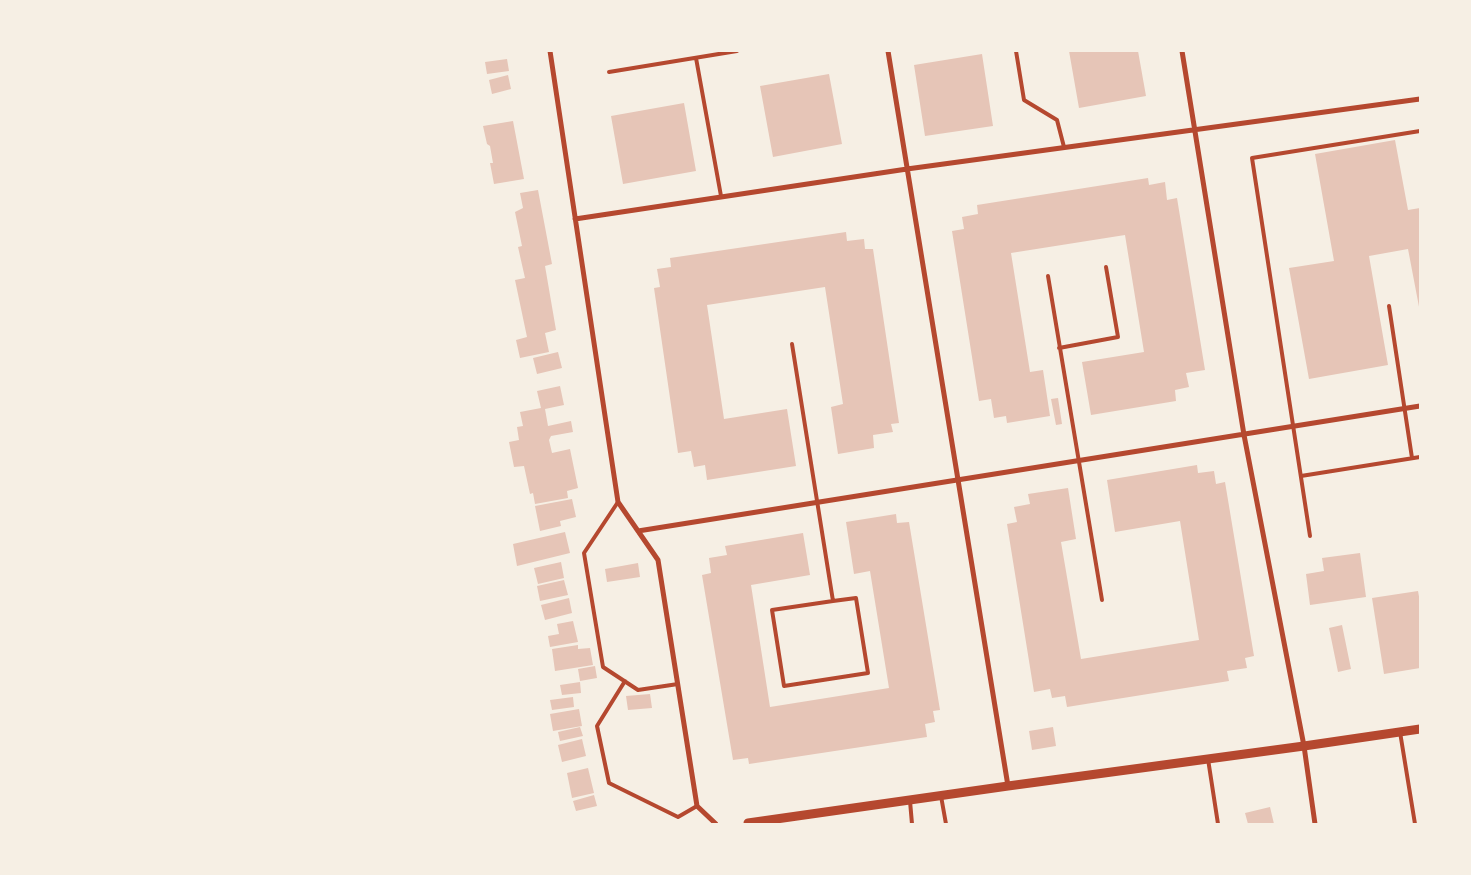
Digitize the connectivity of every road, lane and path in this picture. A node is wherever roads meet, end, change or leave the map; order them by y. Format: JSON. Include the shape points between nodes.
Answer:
{"nodes":[{"id":1,"x":550,"y":51,"type":"edge"},
{"id":2,"x":737,"y":51,"type":"edge"},
{"id":3,"x":888,"y":51,"type":"edge"},
{"id":4,"x":1016,"y":51,"type":"edge"},
{"id":5,"x":1182,"y":51,"type":"edge"},
{"id":6,"x":721,"y":53,"type":"edge"},
{"id":7,"x":696,"y":58,"type":"junction"},
{"id":8,"x":609,"y":72,"type":"dead end"},
{"id":9,"x":1420,"y":99,"type":"edge"},
{"id":10,"x":1195,"y":130,"type":"junction"},
{"id":11,"x":1420,"y":131,"type":"edge"},
{"id":12,"x":1064,"y":147,"type":"junction"},
{"id":13,"x":907,"y":169,"type":"junction"},
{"id":14,"x":721,"y":196,"type":"junction"},
{"id":15,"x":575,"y":220,"type":"junction"},
{"id":16,"x":1106,"y":268,"type":"dead end"},
{"id":17,"x":1048,"y":276,"type":"dead end"},
{"id":18,"x":1389,"y":306,"type":"dead end"},
{"id":19,"x":792,"y":344,"type":"dead end"},
{"id":20,"x":1059,"y":348,"type":"junction"},
{"id":21,"x":1420,"y":406,"type":"edge"},
{"id":22,"x":1404,"y":409,"type":"junction"},
{"id":23,"x":1293,"y":427,"type":"junction"},
{"id":24,"x":1244,"y":434,"type":"junction"},
{"id":25,"x":1420,"y":457,"type":"edge"},
{"id":26,"x":1412,"y":458,"type":"junction"},
{"id":27,"x":1080,"y":461,"type":"junction"},
{"id":28,"x":1301,"y":476,"type":"junction"},
{"id":29,"x":958,"y":481,"type":"junction"},
{"id":30,"x":618,"y":502,"type":"junction"},
{"id":31,"x":818,"y":503,"type":"junction"},
{"id":32,"x":638,"y":532,"type":"junction"},
{"id":33,"x":1310,"y":536,"type":"dead end"},
{"id":34,"x":1102,"y":600,"type":"dead end"},
{"id":35,"x":833,"y":601,"type":"junction"},
{"id":36,"x":625,"y":680,"type":"junction"},
{"id":37,"x":678,"y":684,"type":"junction"},
{"id":38,"x":1420,"y":728,"type":"edge"},
{"id":39,"x":1400,"y":732,"type":"junction"},
{"id":40,"x":1304,"y":746,"type":"junction"},
{"id":41,"x":1208,"y":759,"type":"junction"},
{"id":42,"x":1008,"y":786,"type":"junction"},
{"id":43,"x":941,"y":796,"type":"junction"},
{"id":44,"x":910,"y":801,"type":"junction"},
{"id":45,"x":697,"y":806,"type":"junction"},
{"id":46,"x":746,"y":823,"type":"edge"},
{"id":47,"x":716,"y":824,"type":"edge"},
{"id":48,"x":912,"y":824,"type":"edge"},
{"id":49,"x":946,"y":824,"type":"edge"},
{"id":50,"x":1218,"y":824,"type":"edge"},
{"id":51,"x":1315,"y":824,"type":"edge"},
{"id":52,"x":1415,"y":824,"type":"edge"}],
"edges":[{"from":1,"to":15,"type":"street"},
{"from":2,"to":6,"type":"lane"},
{"from":3,"to":13,"type":"street"},
{"from":4,"to":12,"type":"lane","via":[[1024,100],[1057,120]]},
{"from":5,"to":10,"type":"street"},
{"from":6,"to":7,"type":"lane"},
{"from":7,"to":8,"type":"lane"},
{"from":7,"to":14,"type":"lane"},
{"from":9,"to":10,"type":"street"},
{"from":10,"to":12,"type":"street"},
{"from":10,"to":24,"type":"street"},
{"from":11,"to":23,"type":"lane","via":[[1252,158]]},
{"from":12,"to":13,"type":"street"},
{"from":13,"to":14,"type":"street"},
{"from":13,"to":29,"type":"street"},
{"from":14,"to":15,"type":"street"},
{"from":15,"to":30,"type":"street"},
{"from":16,"to":20,"type":"lane","via":[[1118,338]]},
{"from":17,"to":20,"type":"lane"},
{"from":18,"to":22,"type":"lane"},
{"from":19,"to":31,"type":"lane"},
{"from":20,"to":27,"type":"lane"},
{"from":21,"to":22,"type":"street"},
{"from":22,"to":23,"type":"street"},
{"from":22,"to":26,"type":"lane"},
{"from":23,"to":24,"type":"street"},
{"from":23,"to":28,"type":"lane"},
{"from":24,"to":27,"type":"street"},
{"from":24,"to":40,"type":"street"},
{"from":25,"to":26,"type":"lane"},
{"from":26,"to":28,"type":"lane"},
{"from":27,"to":29,"type":"street"},
{"from":27,"to":34,"type":"lane"},
{"from":28,"to":33,"type":"lane"},
{"from":29,"to":31,"type":"street"},
{"from":29,"to":42,"type":"street"},
{"from":30,"to":32,"type":"street"},
{"from":30,"to":36,"type":"lane","via":[[584,553],[603,667]]},
{"from":31,"to":32,"type":"street"},
{"from":31,"to":35,"type":"lane"},
{"from":32,"to":37,"type":"street","via":[[658,560]]},
{"from":35,"to":35,"type":"lane","via":[[856,598],[868,674],[784,686],[772,610]]},
{"from":36,"to":37,"type":"lane","via":[[638,690]]},
{"from":36,"to":45,"type":"lane","via":[[597,726],[609,783],[678,818]]},
{"from":37,"to":45,"type":"street"},
{"from":38,"to":39,"type":"street"},
{"from":39,"to":40,"type":"street"},
{"from":39,"to":52,"type":"lane"},
{"from":40,"to":41,"type":"street"},
{"from":40,"to":51,"type":"street"},
{"from":41,"to":42,"type":"street"},
{"from":41,"to":50,"type":"lane"},
{"from":42,"to":43,"type":"street"},
{"from":43,"to":44,"type":"street"},
{"from":43,"to":49,"type":"lane"},
{"from":44,"to":46,"type":"street"},
{"from":44,"to":48,"type":"lane"},
{"from":45,"to":47,"type":"street"}]}
